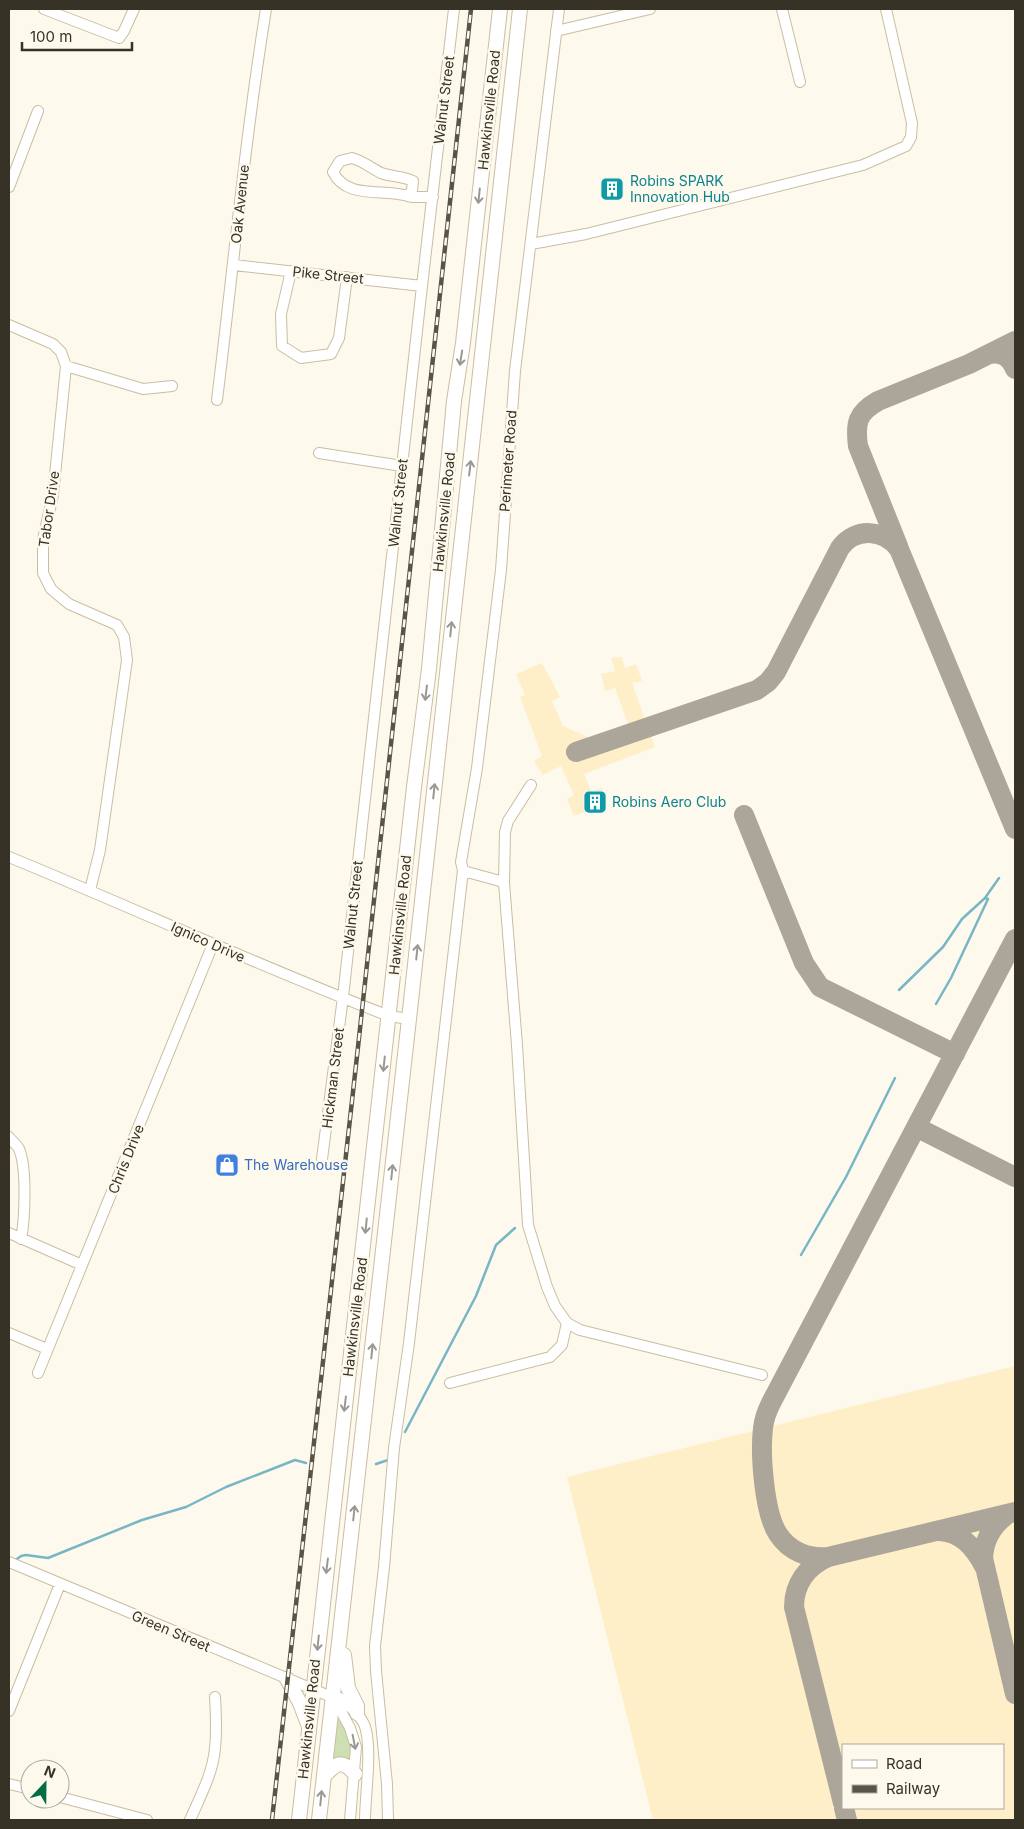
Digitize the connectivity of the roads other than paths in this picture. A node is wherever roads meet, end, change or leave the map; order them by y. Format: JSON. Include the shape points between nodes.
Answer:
{"nodes":[{"id":1,"x":44,"y":9,"type":"edge"},
{"id":2,"x":134,"y":9,"type":"edge"},
{"id":3,"x":266,"y":9,"type":"edge"},
{"id":4,"x":454,"y":9,"type":"edge"},
{"id":5,"x":500,"y":9,"type":"edge"},
{"id":6,"x":520,"y":9,"type":"edge"},
{"id":7,"x":559,"y":9,"type":"edge"},
{"id":8,"x":650,"y":9,"type":"edge"},
{"id":9,"x":782,"y":9,"type":"edge"},
{"id":10,"x":886,"y":9,"type":"edge"},
{"id":11,"x":556,"y":31,"type":"junction"},
{"id":12,"x":800,"y":82,"type":"dead end"},
{"id":13,"x":38,"y":111,"type":"dead end"},
{"id":14,"x":9,"y":187,"type":"edge"},
{"id":15,"x":408,"y":196,"type":"junction"},
{"id":16,"x":433,"y":196,"type":"junction"},
{"id":17,"x":531,"y":244,"type":"junction"},
{"id":18,"x":234,"y":265,"type":"junction"},
{"id":19,"x":291,"y":271,"type":"junction"},
{"id":20,"x":347,"y":278,"type":"junction"},
{"id":21,"x":422,"y":286,"type":"junction"},
{"id":22,"x":9,"y":325,"type":"edge"},
{"id":23,"x":66,"y":366,"type":"junction"},
{"id":24,"x":172,"y":386,"type":"dead end"},
{"id":25,"x":217,"y":400,"type":"dead end"},
{"id":26,"x":319,"y":453,"type":"dead end"},
{"id":27,"x":402,"y":466,"type":"junction"},
{"id":28,"x":532,"y":785,"type":"dead end"},
{"id":29,"x":9,"y":857,"type":"edge"},
{"id":30,"x":463,"y":870,"type":"junction"},
{"id":31,"x":504,"y":883,"type":"junction"},
{"id":32,"x":90,"y":890,"type":"junction"},
{"id":33,"x":213,"y":944,"type":"junction"},
{"id":34,"x":343,"y":997,"type":"junction"},
{"id":35,"x":389,"y":1016,"type":"junction"},
{"id":36,"x":409,"y":1019,"type":"junction"},
{"id":37,"x":9,"y":1137,"type":"edge"},
{"id":38,"x":322,"y":1159,"type":"dead end"},
{"id":39,"x":9,"y":1234,"type":"edge"},
{"id":40,"x":21,"y":1239,"type":"junction"},
{"id":41,"x":82,"y":1265,"type":"junction"},
{"id":42,"x":567,"y":1323,"type":"junction"},
{"id":43,"x":9,"y":1333,"type":"edge"},
{"id":44,"x":47,"y":1349,"type":"junction"},
{"id":45,"x":38,"y":1373,"type":"dead end"},
{"id":46,"x":762,"y":1375,"type":"dead end"},
{"id":47,"x":450,"y":1383,"type":"dead end"},
{"id":48,"x":9,"y":1562,"type":"edge"},
{"id":49,"x":60,"y":1584,"type":"junction"},
{"id":50,"x":339,"y":1648,"type":"junction"},
{"id":51,"x":287,"y":1679,"type":"junction"},
{"id":52,"x":313,"y":1689,"type":"junction"},
{"id":53,"x":214,"y":1697,"type":"dead end"},
{"id":54,"x":334,"y":1698,"type":"junction"},
{"id":55,"x":9,"y":1712,"type":"edge"},
{"id":56,"x":357,"y":1713,"type":"junction"},
{"id":57,"x":308,"y":1725,"type":"junction"},
{"id":58,"x":355,"y":1774,"type":"junction"},
{"id":59,"x":324,"y":1776,"type":"junction"},
{"id":60,"x":70,"y":1800,"type":"edge"},
{"id":61,"x":147,"y":1820,"type":"edge"},
{"id":62,"x":190,"y":1820,"type":"edge"},
{"id":63,"x":299,"y":1820,"type":"edge"},
{"id":64,"x":319,"y":1820,"type":"edge"},
{"id":65,"x":350,"y":1820,"type":"edge"},
{"id":66,"x":365,"y":1820,"type":"edge"},
{"id":67,"x":388,"y":1820,"type":"edge"}],
"edges":[{"from":1,"to":2,"type":"street","via":[[118,38]]},
{"from":3,"to":18,"type":"street","name":"Oak Avenue"},
{"from":4,"to":16,"type":"street","name":"Walnut Street"},
{"from":5,"to":35,"type":"main road","name":"Hawkinsville Road","one_way":true,"via":[[454,401],[429,669]]},
{"from":36,"to":6,"type":"main road","name":"Hawkinsville Road","one_way":true},
{"from":7,"to":11,"type":"street","name":"Perimeter Road"},
{"from":8,"to":11,"type":"street"},
{"from":9,"to":12,"type":"street"},
{"from":10,"to":17,"type":"street","via":[[912,123],[911,137],[906,146],[864,164],[586,234]]},
{"from":11,"to":17,"type":"street","name":"Perimeter Road"},
{"from":13,"to":14,"type":"street"},
{"from":15,"to":15,"type":"street","via":[[346,187],[333,172],[340,160],[360,160],[381,172],[413,181]]},
{"from":15,"to":16,"type":"street"},
{"from":16,"to":21,"type":"street","name":"Walnut Street"},
{"from":17,"to":30,"type":"street","name":"Perimeter Road","via":[[514,376],[501,570],[477,768],[461,862]]},
{"from":18,"to":19,"type":"street","name":"Pike Street"},
{"from":18,"to":25,"type":"street","name":"Oak Avenue"},
{"from":19,"to":20,"type":"street","name":"Pike Street"},
{"from":19,"to":20,"type":"street","via":[[281,314],[282,346],[301,358],[331,354],[339,338]]},
{"from":20,"to":21,"type":"street","name":"Pike Street"},
{"from":21,"to":27,"type":"street","name":"Walnut Street"},
{"from":22,"to":23,"type":"street","via":[[53,344],[61,352]]},
{"from":23,"to":24,"type":"street","via":[[143,389]]},
{"from":23,"to":32,"type":"street","name":"Tabor Drive","via":[[53,495],[43,539],[43,573],[51,589],[69,604],[117,625],[124,637],[127,660],[100,850]]},
{"from":26,"to":27,"type":"street"},
{"from":27,"to":34,"type":"street","name":"Walnut Street"},
{"from":28,"to":31,"type":"street","via":[[504,832]]},
{"from":29,"to":32,"type":"street","name":"Ignico Drive"},
{"from":30,"to":31,"type":"street"},
{"from":30,"to":67,"type":"street","name":"Perimeter Road","via":[[394,1448],[375,1646]]},
{"from":31,"to":42,"type":"street","via":[[528,1224],[546,1287]]},
{"from":32,"to":33,"type":"street","name":"Ignico Drive"},
{"from":33,"to":34,"type":"street","name":"Ignico Drive"},
{"from":33,"to":41,"type":"street","name":"Chris Drive"},
{"from":34,"to":35,"type":"street","name":"Ignico Drive"},
{"from":34,"to":38,"type":"street","name":"Hickman Street"},
{"from":35,"to":36,"type":"street","name":"Ignico Drive"},
{"from":35,"to":52,"type":"main road","name":"Hawkinsville Road","one_way":true},
{"from":50,"to":36,"type":"main road","name":"Hawkinsville Road","one_way":true},
{"from":37,"to":40,"type":"street","via":[[19,1149],[23,1168],[24,1222]]},
{"from":39,"to":40,"type":"street"},
{"from":40,"to":41,"type":"street"},
{"from":41,"to":44,"type":"street","name":"Chris Drive"},
{"from":42,"to":46,"type":"street","via":[[580,1330]]},
{"from":42,"to":47,"type":"street","via":[[562,1345],[550,1358]]},
{"from":43,"to":44,"type":"street"},
{"from":44,"to":45,"type":"street","name":"Chris Drive"},
{"from":48,"to":49,"type":"street","name":"Green Street"},
{"from":49,"to":51,"type":"street","name":"Green Street"},
{"from":49,"to":55,"type":"street"},
{"from":50,"to":54,"type":"main road","name":"Hawkinsville Road"},
{"from":50,"to":56,"type":"main road","via":[[344,1656],[348,1688]]},
{"from":51,"to":52,"type":"street","name":"Green Street"},
{"from":51,"to":57,"type":"main road"},
{"from":52,"to":54,"type":"street","name":"Green Street"},
{"from":52,"to":57,"type":"main road","name":"Hawkinsville Road"},
{"from":53,"to":62,"type":"street","via":[[216,1749],[206,1784]]},
{"from":54,"to":56,"type":"street","name":"Green Street","via":[[340,1698]]},
{"from":54,"to":58,"type":"street","one_way":true,"via":[[353,1735]]},
{"from":54,"to":59,"type":"main road","name":"Hawkinsville Road"},
{"from":56,"to":66,"type":"street","via":[[364,1724],[368,1742]]},
{"from":57,"to":63,"type":"main road","name":"Hawkinsville Road"},
{"from":58,"to":59,"type":"main road","via":[[348,1766],[340,1764]]},
{"from":58,"to":65,"type":"street"},
{"from":64,"to":59,"type":"main road","name":"Hawkinsville Road","one_way":true},
{"from":60,"to":61,"type":"street"}]}
